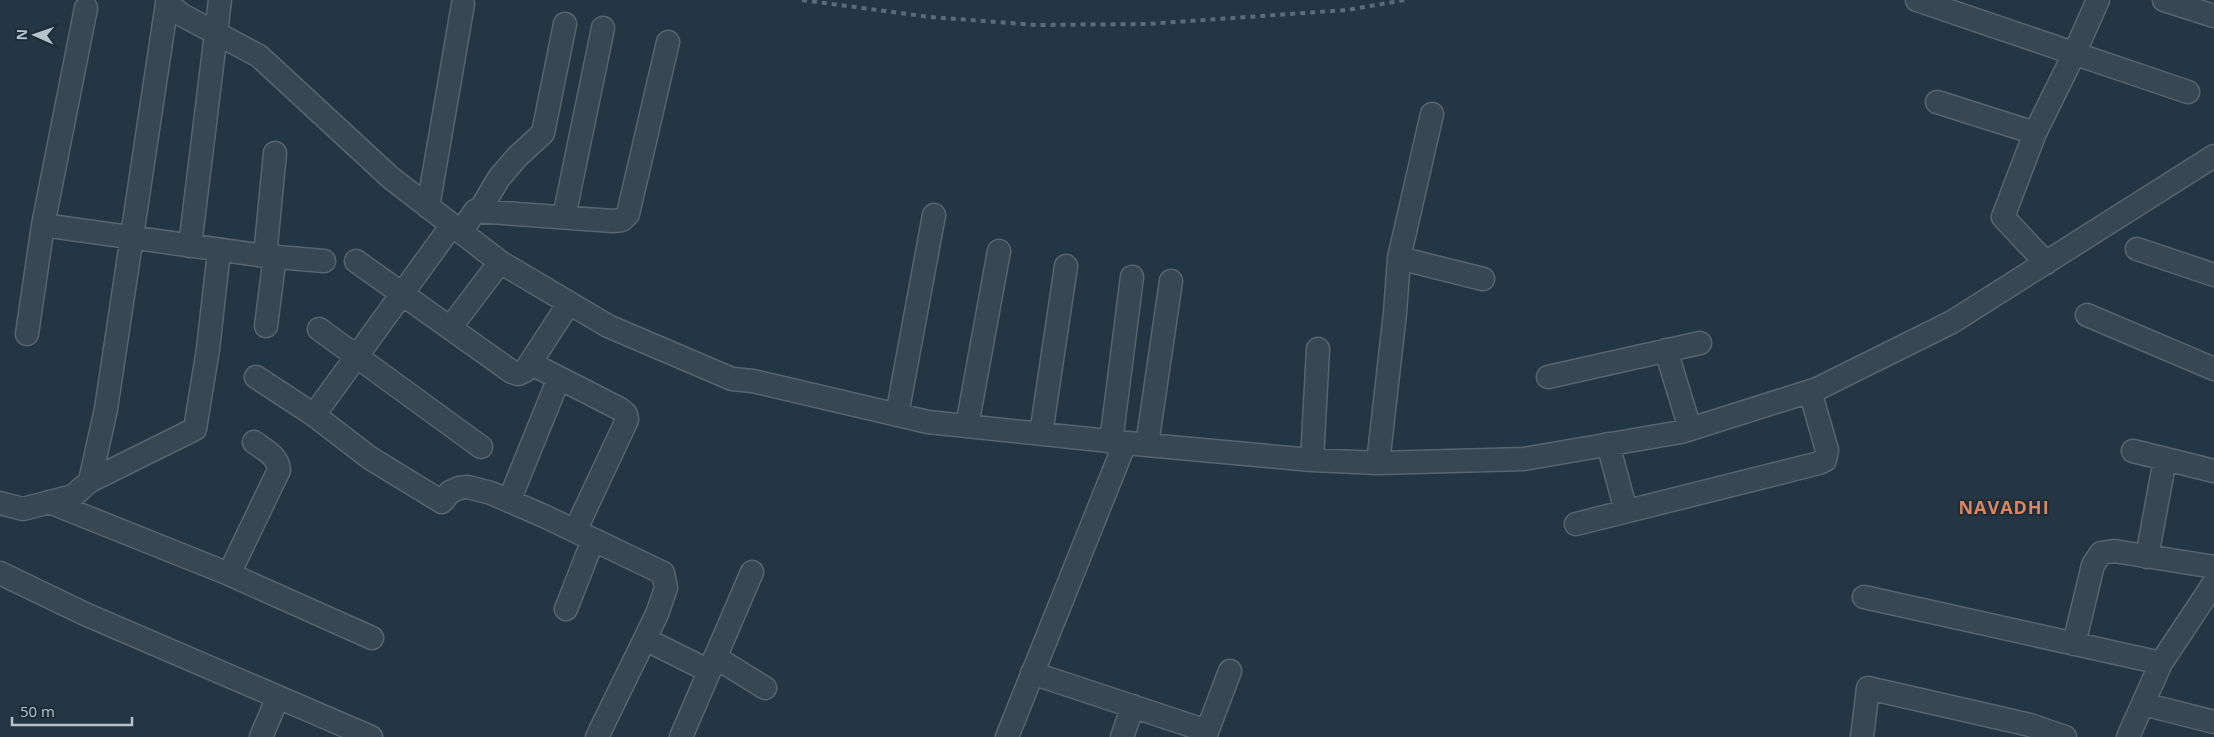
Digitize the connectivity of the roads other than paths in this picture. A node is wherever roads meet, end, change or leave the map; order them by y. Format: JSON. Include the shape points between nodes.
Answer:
{"nodes":[{"id":1,"x":220,"y":0,"type":"edge"},
{"id":2,"x":1918,"y":0,"type":"edge"},
{"id":3,"x":2098,"y":0,"type":"edge"},
{"id":4,"x":2164,"y":0,"type":"edge"},
{"id":5,"x":167,"y":2,"type":"edge"},
{"id":6,"x":463,"y":4,"type":"dead end"},
{"id":7,"x":86,"y":8,"type":"dead end"},
{"id":8,"x":2214,"y":16,"type":"edge"},
{"id":9,"x":565,"y":24,"type":"dead end"},
{"id":10,"x":603,"y":28,"type":"dead end"},
{"id":11,"x":217,"y":34,"type":"junction"},
{"id":12,"x":668,"y":42,"type":"dead end"},
{"id":13,"x":2074,"y":54,"type":"junction"},
{"id":14,"x":2188,"y":92,"type":"dead end"},
{"id":15,"x":1937,"y":102,"type":"dead end"},
{"id":16,"x":1432,"y":114,"type":"dead end"},
{"id":17,"x":2035,"y":134,"type":"junction"},
{"id":18,"x":275,"y":153,"type":"dead end"},
{"id":19,"x":2214,"y":156,"type":"edge"},
{"id":20,"x":428,"y":207,"type":"junction"},
{"id":21,"x":480,"y":210,"type":"junction"},
{"id":22,"x":934,"y":216,"type":"dead end"},
{"id":23,"x":564,"y":217,"type":"junction"},
{"id":24,"x":43,"y":225,"type":"junction"},
{"id":25,"x":456,"y":229,"type":"junction"},
{"id":26,"x":132,"y":238,"type":"junction"},
{"id":27,"x":190,"y":246,"type":"junction"},
{"id":28,"x":2136,"y":249,"type":"dead end"},
{"id":29,"x":219,"y":251,"type":"junction"},
{"id":30,"x":999,"y":251,"type":"dead end"},
{"id":31,"x":270,"y":256,"type":"junction"},
{"id":32,"x":1399,"y":258,"type":"junction"},
{"id":33,"x":356,"y":260,"type":"dead end"},
{"id":34,"x":324,"y":261,"type":"dead end"},
{"id":35,"x":500,"y":262,"type":"junction"},
{"id":36,"x":2046,"y":263,"type":"junction"},
{"id":37,"x":1066,"y":266,"type":"dead end"},
{"id":38,"x":2214,"y":276,"type":"edge"},
{"id":39,"x":1132,"y":277,"type":"dead end"},
{"id":40,"x":1483,"y":278,"type":"dead end"},
{"id":41,"x":1171,"y":281,"type":"dead end"},
{"id":42,"x":402,"y":293,"type":"junction"},
{"id":43,"x":569,"y":303,"type":"junction"},
{"id":44,"x":2087,"y":315,"type":"dead end"},
{"id":45,"x":266,"y":326,"type":"dead end"},
{"id":46,"x":450,"y":328,"type":"junction"},
{"id":47,"x":319,"y":329,"type":"dead end"},
{"id":48,"x":27,"y":334,"type":"dead end"},
{"id":49,"x":1700,"y":343,"type":"dead end"},
{"id":50,"x":1318,"y":349,"type":"dead end"},
{"id":51,"x":1666,"y":350,"type":"junction"},
{"id":52,"x":356,"y":356,"type":"junction"},
{"id":53,"x":530,"y":363,"type":"junction"},
{"id":54,"x":2214,"y":369,"type":"edge"},
{"id":55,"x":256,"y":377,"type":"dead end"},
{"id":56,"x":1548,"y":377,"type":"dead end"},
{"id":57,"x":559,"y":378,"type":"junction"},
{"id":58,"x":1810,"y":391,"type":"junction"},
{"id":59,"x":314,"y":415,"type":"junction"},
{"id":60,"x":897,"y":415,"type":"junction"},
{"id":61,"x":967,"y":426,"type":"junction"},
{"id":62,"x":1690,"y":429,"type":"junction"},
{"id":63,"x":1041,"y":434,"type":"junction"},
{"id":64,"x":254,"y":442,"type":"dead end"},
{"id":65,"x":1118,"y":442,"type":"junction"},
{"id":66,"x":1608,"y":444,"type":"junction"},
{"id":67,"x":1147,"y":446,"type":"junction"},
{"id":68,"x":481,"y":447,"type":"dead end"},
{"id":69,"x":2133,"y":451,"type":"dead end"},
{"id":70,"x":2165,"y":459,"type":"junction"},
{"id":71,"x":1312,"y":460,"type":"junction"},
{"id":72,"x":1378,"y":463,"type":"junction"},
{"id":73,"x":2214,"y":471,"type":"edge"},
{"id":74,"x":90,"y":481,"type":"junction"},
{"id":75,"x":509,"y":501,"type":"junction"},
{"id":76,"x":49,"y":502,"type":"junction"},
{"id":77,"x":0,"y":503,"type":"edge"},
{"id":78,"x":1626,"y":511,"type":"junction"},
{"id":79,"x":1576,"y":524,"type":"dead end"},
{"id":80,"x":584,"y":535,"type":"junction"},
{"id":81,"x":2147,"y":557,"type":"junction"},
{"id":82,"x":2214,"y":567,"type":"edge"},
{"id":83,"x":752,"y":572,"type":"dead end"},
{"id":84,"x":0,"y":573,"type":"edge"},
{"id":85,"x":229,"y":574,"type":"junction"},
{"id":86,"x":2214,"y":583,"type":"edge"},
{"id":87,"x":1864,"y":597,"type":"dead end"},
{"id":88,"x":566,"y":608,"type":"dead end"},
{"id":89,"x":372,"y":638,"type":"dead end"},
{"id":90,"x":645,"y":639,"type":"junction"},
{"id":91,"x":2074,"y":644,"type":"junction"},
{"id":92,"x":712,"y":664,"type":"junction"},
{"id":93,"x":2161,"y":664,"type":"junction"},
{"id":94,"x":1230,"y":671,"type":"dead end"},
{"id":95,"x":1032,"y":673,"type":"junction"},
{"id":96,"x":765,"y":688,"type":"dead end"},
{"id":97,"x":278,"y":697,"type":"junction"},
{"id":98,"x":2143,"y":704,"type":"junction"},
{"id":99,"x":1133,"y":706,"type":"junction"},
{"id":100,"x":2214,"y":722,"type":"edge"},
{"id":101,"x":1206,"y":734,"type":"edge"},
{"id":102,"x":261,"y":737,"type":"edge"},
{"id":103,"x":371,"y":737,"type":"edge"},
{"id":104,"x":597,"y":737,"type":"edge"},
{"id":105,"x":682,"y":737,"type":"edge"},
{"id":106,"x":1006,"y":737,"type":"edge"},
{"id":107,"x":1122,"y":737,"type":"edge"},
{"id":108,"x":1862,"y":737,"type":"edge"},
{"id":109,"x":2065,"y":737,"type":"edge"},
{"id":110,"x":2128,"y":737,"type":"edge"}],
"edges":[{"from":1,"to":11,"type":"street"},
{"from":2,"to":13,"type":"street"},
{"from":3,"to":13,"type":"street"},
{"from":4,"to":8,"type":"street"},
{"from":5,"to":11,"type":"street","via":[[182,16]]},
{"from":5,"to":26,"type":"street"},
{"from":6,"to":20,"type":"street"},
{"from":7,"to":24,"type":"street"},
{"from":9,"to":21,"type":"street","via":[[543,133],[498,178]]},
{"from":10,"to":23,"type":"street"},
{"from":11,"to":20,"type":"street","via":[[259,56],[391,178]]},
{"from":11,"to":27,"type":"street"},
{"from":12,"to":23,"type":"street","via":[[628,214],[622,220],[613,221]]},
{"from":13,"to":14,"type":"street"},
{"from":13,"to":17,"type":"street"},
{"from":15,"to":17,"type":"street"},
{"from":16,"to":32,"type":"street"},
{"from":17,"to":36,"type":"street","via":[[2003,217]]},
{"from":18,"to":31,"type":"street"},
{"from":19,"to":36,"type":"street"},
{"from":20,"to":25,"type":"street"},
{"from":21,"to":23,"type":"street"},
{"from":21,"to":25,"type":"street"},
{"from":22,"to":60,"type":"street"},
{"from":24,"to":26,"type":"street"},
{"from":24,"to":48,"type":"street"},
{"from":25,"to":35,"type":"street"},
{"from":25,"to":42,"type":"street"},
{"from":26,"to":27,"type":"street"},
{"from":26,"to":74,"type":"street","via":[[106,409]]},
{"from":27,"to":29,"type":"street"},
{"from":28,"to":38,"type":"street"},
{"from":29,"to":31,"type":"street"},
{"from":29,"to":74,"type":"street","via":[[195,429]]},
{"from":30,"to":61,"type":"street"},
{"from":31,"to":34,"type":"street"},
{"from":31,"to":45,"type":"street"},
{"from":32,"to":40,"type":"street"},
{"from":32,"to":72,"type":"street"},
{"from":33,"to":42,"type":"street"},
{"from":35,"to":43,"type":"street"},
{"from":35,"to":46,"type":"street"},
{"from":36,"to":58,"type":"street","via":[[1952,322]]},
{"from":37,"to":63,"type":"street"},
{"from":39,"to":65,"type":"street"},
{"from":41,"to":67,"type":"street"},
{"from":42,"to":46,"type":"street"},
{"from":42,"to":52,"type":"street"},
{"from":43,"to":53,"type":"street"},
{"from":43,"to":60,"type":"street","via":[[608,326],[732,379],[753,381]]},
{"from":44,"to":54,"type":"street"},
{"from":46,"to":53,"type":"street","via":[[512,372],[525,371]]},
{"from":47,"to":52,"type":"street"},
{"from":49,"to":51,"type":"street"},
{"from":50,"to":71,"type":"street"},
{"from":51,"to":56,"type":"street"},
{"from":51,"to":62,"type":"street"},
{"from":52,"to":59,"type":"street"},
{"from":52,"to":68,"type":"street"},
{"from":53,"to":57,"type":"street"},
{"from":55,"to":59,"type":"street"},
{"from":57,"to":75,"type":"street"},
{"from":57,"to":80,"type":"street","via":[[626,414]]},
{"from":58,"to":62,"type":"street"},
{"from":58,"to":78,"type":"street","via":[[1827,450],[1824,460]]},
{"from":59,"to":75,"type":"street","via":[[370,458],[442,502],[450,492],[468,487]]},
{"from":60,"to":61,"type":"street"},
{"from":61,"to":63,"type":"street"},
{"from":62,"to":66,"type":"street"},
{"from":63,"to":65,"type":"street"},
{"from":64,"to":85,"type":"street","via":[[274,457],[279,470]]},
{"from":65,"to":67,"type":"street"},
{"from":65,"to":95,"type":"street"},
{"from":66,"to":72,"type":"street","via":[[1524,459]]},
{"from":66,"to":78,"type":"street"},
{"from":67,"to":71,"type":"street"},
{"from":69,"to":70,"type":"street"},
{"from":70,"to":73,"type":"street"},
{"from":70,"to":81,"type":"street"},
{"from":71,"to":72,"type":"street"},
{"from":74,"to":76,"type":"street","via":[[73,496]]},
{"from":75,"to":80,"type":"street"},
{"from":76,"to":77,"type":"street","via":[[23,509]]},
{"from":76,"to":85,"type":"street"},
{"from":78,"to":79,"type":"street"},
{"from":80,"to":88,"type":"street"},
{"from":80,"to":90,"type":"street","via":[[663,573],[666,588]]},
{"from":81,"to":82,"type":"street"},
{"from":81,"to":91,"type":"street","via":[[2107,551],[2097,557]]},
{"from":83,"to":92,"type":"street"},
{"from":84,"to":97,"type":"street","via":[[85,614]]},
{"from":85,"to":89,"type":"street"},
{"from":86,"to":93,"type":"street"},
{"from":87,"to":91,"type":"street"},
{"from":90,"to":92,"type":"street"},
{"from":90,"to":104,"type":"street"},
{"from":91,"to":93,"type":"street"},
{"from":92,"to":96,"type":"street"},
{"from":92,"to":105,"type":"street"},
{"from":93,"to":98,"type":"street"},
{"from":94,"to":101,"type":"street"},
{"from":95,"to":99,"type":"street"},
{"from":95,"to":106,"type":"street"},
{"from":97,"to":102,"type":"street"},
{"from":97,"to":103,"type":"street"},
{"from":98,"to":100,"type":"street"},
{"from":98,"to":110,"type":"street"},
{"from":99,"to":101,"type":"street"},
{"from":99,"to":107,"type":"street"},
{"from":108,"to":109,"type":"street","via":[[1868,688],[2030,725]]}]}
